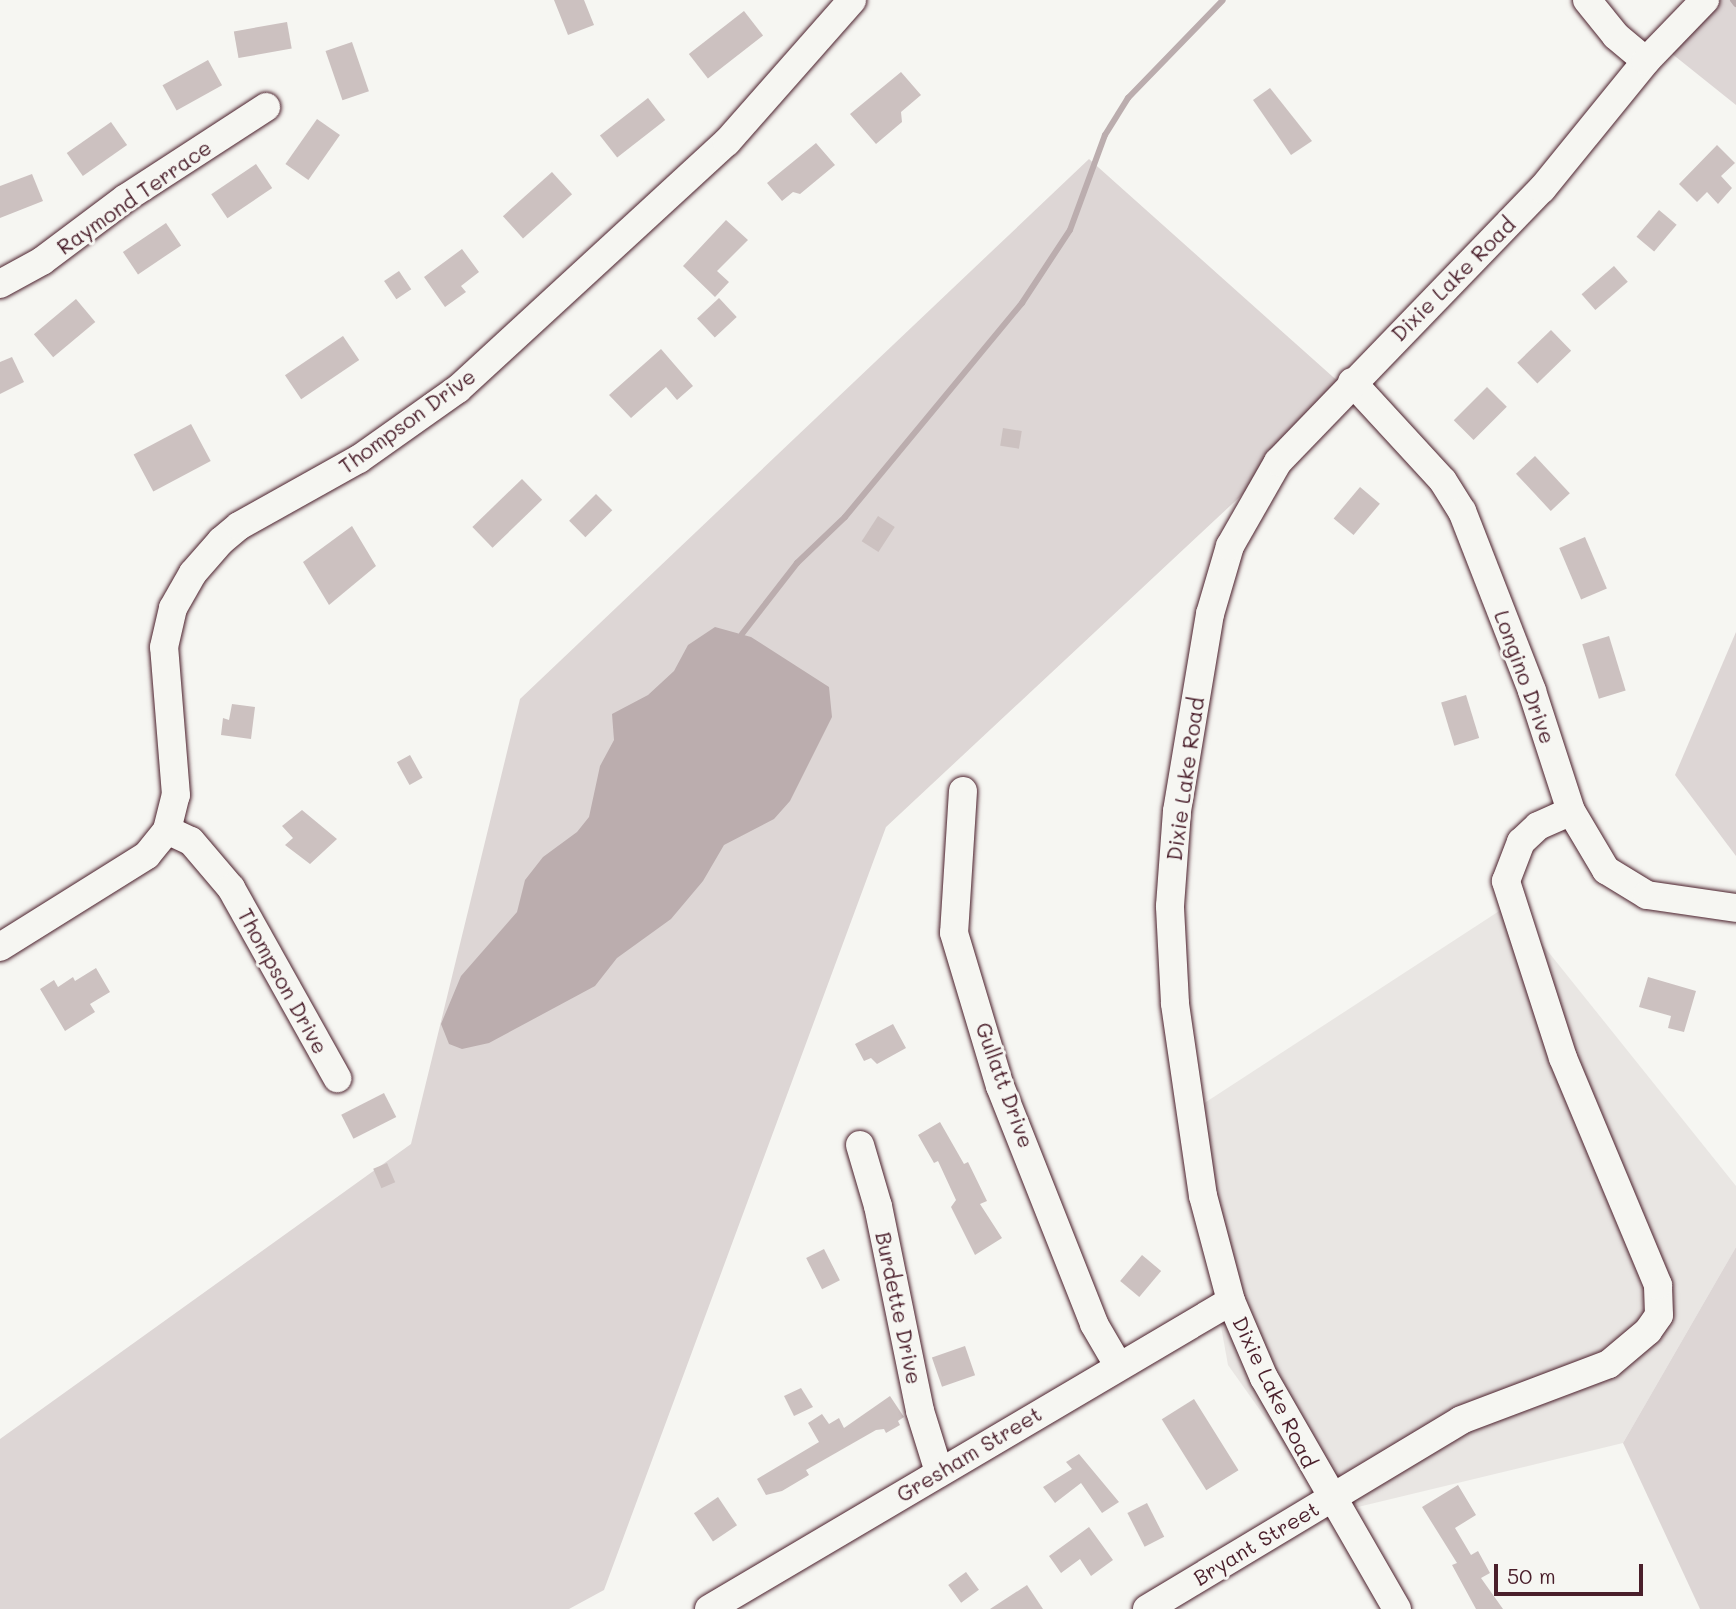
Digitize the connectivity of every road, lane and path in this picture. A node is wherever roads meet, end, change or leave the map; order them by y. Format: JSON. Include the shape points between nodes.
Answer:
{"nodes":[{"id":1,"x":852,"y":0,"type":"edge"},
{"id":2,"x":1587,"y":0,"type":"edge"},
{"id":3,"x":1705,"y":0,"type":"edge"},
{"id":4,"x":1646,"y":61,"type":"junction"},
{"id":5,"x":266,"y":107,"type":"dead end"},
{"id":6,"x":0,"y":285,"type":"edge"},
{"id":7,"x":1352,"y":382,"type":"junction"},
{"id":8,"x":962,"y":790,"type":"dead end"},
{"id":9,"x":1571,"y":811,"type":"junction"},
{"id":10,"x":167,"y":830,"type":"junction"},
{"id":11,"x":1736,"y":908,"type":"edge"},
{"id":12,"x":0,"y":947,"type":"edge"},
{"id":13,"x":337,"y":1078,"type":"dead end"},
{"id":14,"x":860,"y":1145,"type":"dead end"},
{"id":15,"x":1231,"y":1301,"type":"junction"},
{"id":16,"x":1118,"y":1365,"type":"junction"},
{"id":17,"x":939,"y":1472,"type":"junction"},
{"id":18,"x":1329,"y":1498,"type":"junction"},
{"id":19,"x":709,"y":1609,"type":"edge"},
{"id":20,"x":1147,"y":1609,"type":"edge"},
{"id":21,"x":1397,"y":1609,"type":"edge"}],
"edges":[{"from":1,"to":10,"type":"street","name":"Thompson Drive","via":[[727,142],[458,389],[359,459],[239,526],[192,573],[173,608],[164,647],[176,795]]},
{"from":2,"to":4,"type":"street","via":[[1616,36]]},
{"from":3,"to":4,"type":"street","name":"Dixie Lake Road"},
{"from":4,"to":7,"type":"street","name":"Dixie Lake Road","via":[[1542,188]]},
{"from":5,"to":6,"type":"street","name":"Raymond Terrace"},
{"from":7,"to":9,"type":"street","name":"Longino Drive","via":[[1443,481],[1462,511],[1532,691]]},
{"from":7,"to":15,"type":"street","name":"Dixie Lake Road","via":[[1278,462],[1230,546],[1210,614],[1177,811],[1170,905],[1175,1003],[1203,1196]]},
{"from":8,"to":16,"type":"street","name":"Gullatt Drive","via":[[954,933],[1000,1086],[1094,1324]]},
{"from":9,"to":11,"type":"street","name":"Longino Drive","via":[[1606,870],[1647,895]]},
{"from":9,"to":18,"type":"street","name":"Bryant Street","via":[[1538,826],[1521,842],[1506,881],[1563,1059],[1658,1285],[1658,1315],[1648,1331],[1609,1364],[1461,1420]]},
{"from":10,"to":12,"type":"street","name":"Thompson Drive","via":[[148,855]]},
{"from":10,"to":13,"type":"street","name":"Thompson Drive","via":[[191,841],[231,888]]},
{"from":14,"to":17,"type":"street","name":"Burdette Drive","via":[[878,1206],[920,1411]]},
{"from":15,"to":16,"type":"street","name":"Gresham Street"},
{"from":15,"to":18,"type":"street","name":"Dixie Lake Road","via":[[1264,1378]]},
{"from":16,"to":17,"type":"street","name":"Gresham Street"},
{"from":17,"to":19,"type":"street","name":"Gresham Street"},
{"from":18,"to":20,"type":"street","name":"Bryant Street"},
{"from":18,"to":21,"type":"street","name":"Dixie Lake Road"}]}
